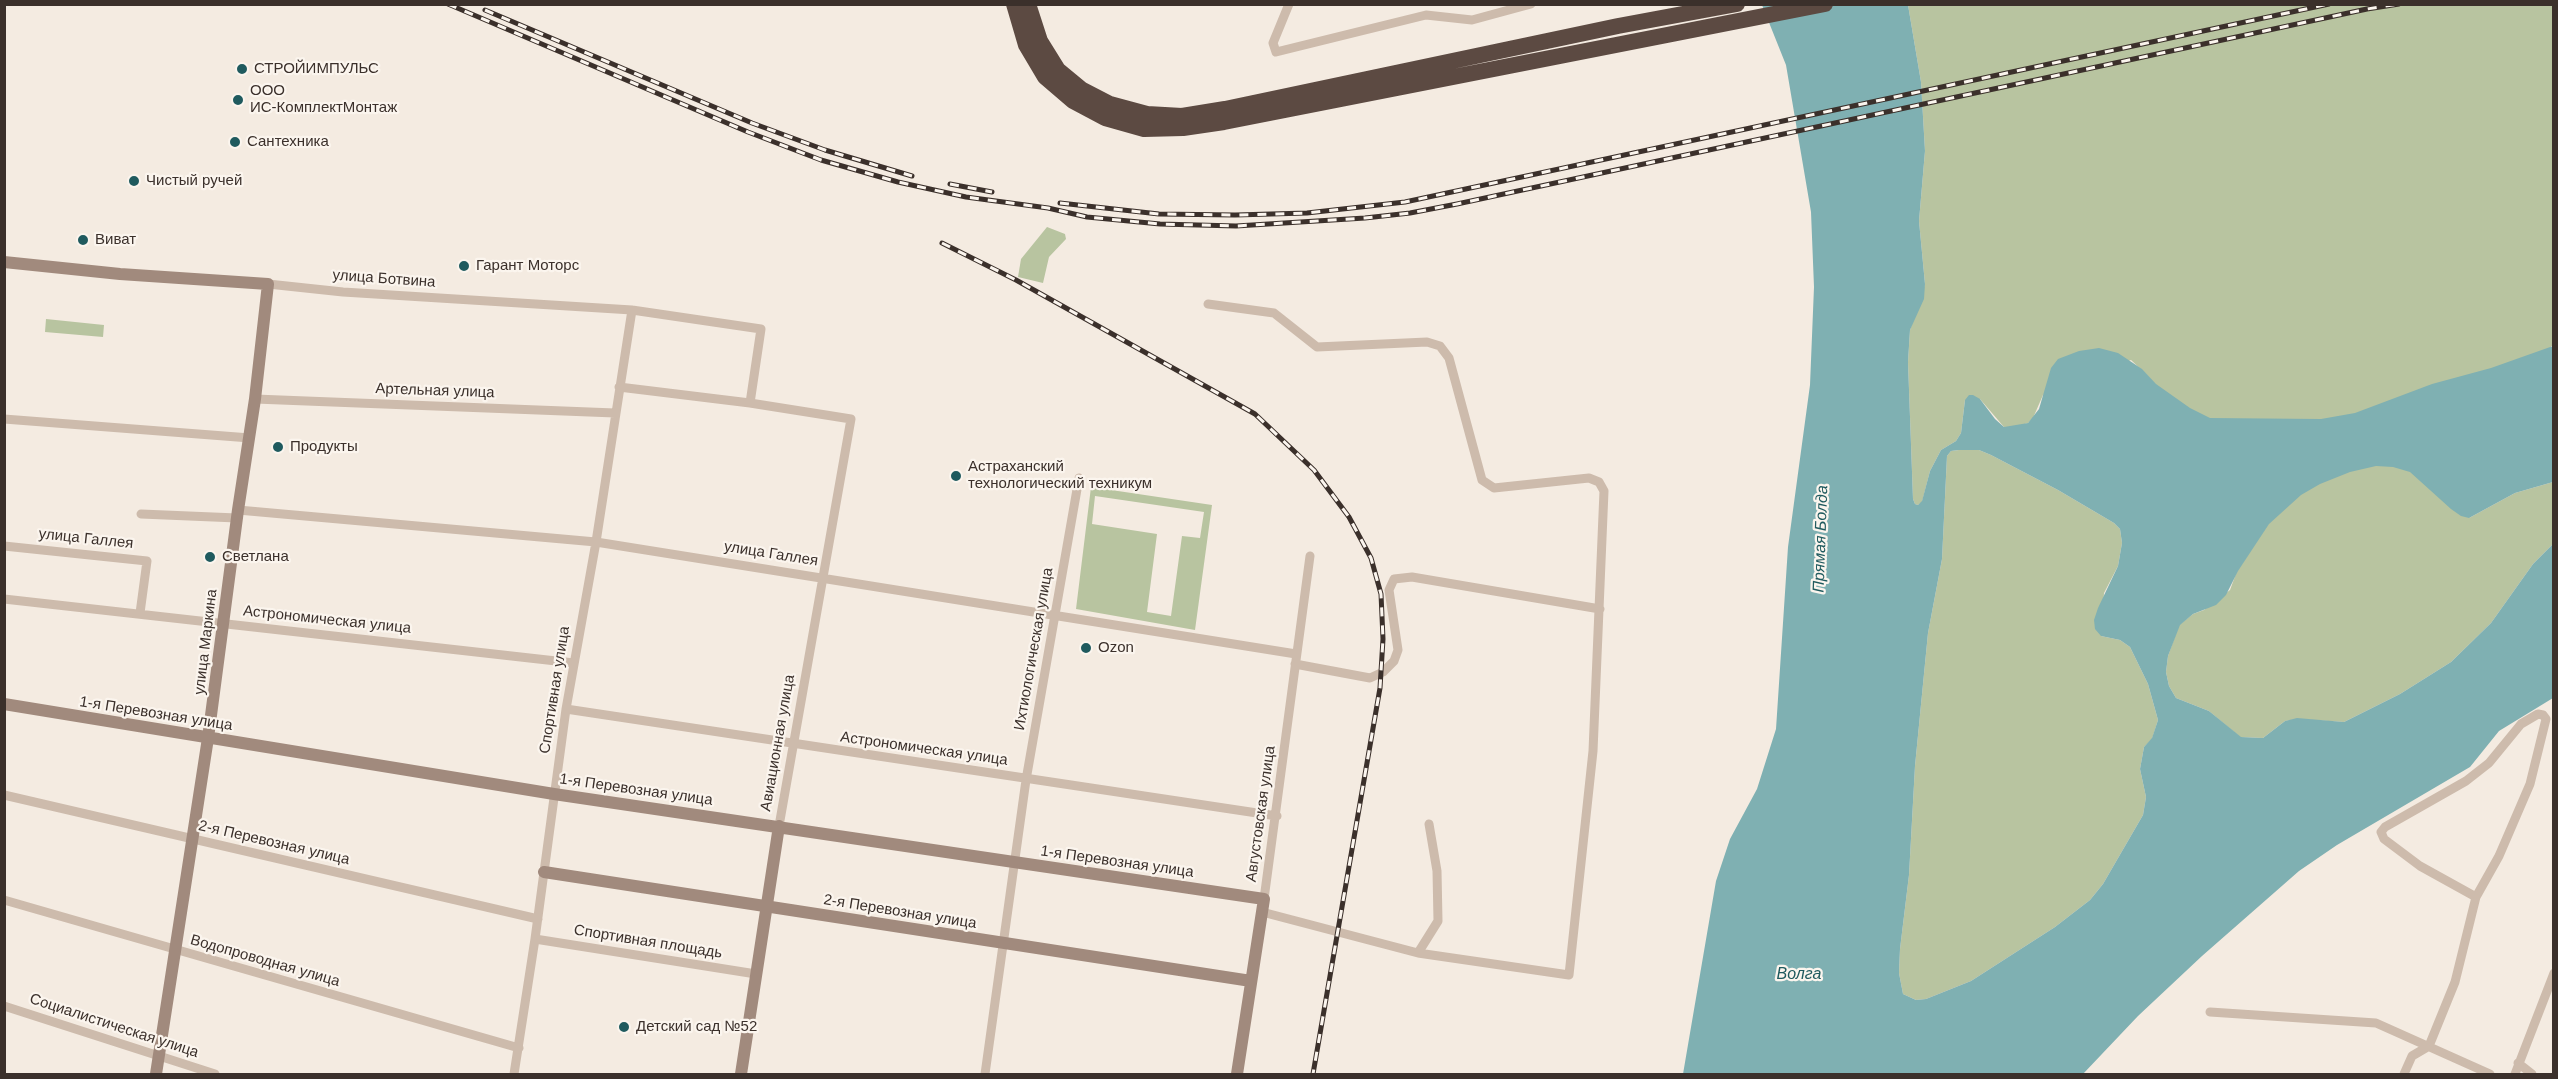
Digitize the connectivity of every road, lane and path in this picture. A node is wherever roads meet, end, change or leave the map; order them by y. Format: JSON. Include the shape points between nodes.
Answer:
{"nodes":[{"id":1,"x":1014,"y":4,"type":"edge"},
{"id":2,"x":1028,"y":4,"type":"edge"},
{"id":3,"x":1289,"y":4,"type":"edge"},
{"id":4,"x":1531,"y":4,"type":"edge"},
{"id":5,"x":1737,"y":4,"type":"edge"},
{"id":6,"x":1825,"y":4,"type":"edge"},
{"id":7,"x":4,"y":262,"type":"edge"},
{"id":8,"x":268,"y":284,"type":"junction"},
{"id":9,"x":1208,"y":304,"type":"dead end"},
{"id":10,"x":632,"y":310,"type":"junction"},
{"id":11,"x":618,"y":387,"type":"junction"},
{"id":12,"x":255,"y":399,"type":"junction"},
{"id":13,"x":750,"y":403,"type":"junction"},
{"id":14,"x":615,"y":413,"type":"junction"},
{"id":15,"x":4,"y":419,"type":"edge"},
{"id":16,"x":250,"y":438,"type":"junction"},
{"id":17,"x":1079,"y":478,"type":"dead end"},
{"id":18,"x":141,"y":514,"type":"dead end"},
{"id":19,"x":237,"y":514,"type":"junction"},
{"id":20,"x":596,"y":542,"type":"junction"},
{"id":21,"x":4,"y":546,"type":"edge"},
{"id":22,"x":1310,"y":556,"type":"dead end"},
{"id":23,"x":824,"y":577,"type":"junction"},
{"id":24,"x":4,"y":599,"type":"edge"},
{"id":25,"x":1600,"y":609,"type":"junction"},
{"id":26,"x":140,"y":614,"type":"junction"},
{"id":27,"x":1056,"y":615,"type":"junction"},
{"id":28,"x":223,"y":623,"type":"junction"},
{"id":29,"x":1296,"y":654,"type":"junction"},
{"id":30,"x":574,"y":663,"type":"junction"},
{"id":31,"x":1295,"y":664,"type":"junction"},
{"id":32,"x":4,"y":704,"type":"edge"},
{"id":33,"x":566,"y":710,"type":"junction"},
{"id":34,"x":2547,"y":716,"type":"edge"},
{"id":35,"x":208,"y":738,"type":"junction"},
{"id":36,"x":793,"y":745,"type":"junction"},
{"id":37,"x":1026,"y":780,"type":"junction"},
{"id":38,"x":554,"y":794,"type":"junction"},
{"id":39,"x":4,"y":795,"type":"edge"},
{"id":40,"x":1277,"y":816,"type":"junction"},
{"id":41,"x":1429,"y":824,"type":"dead end"},
{"id":42,"x":779,"y":826,"type":"junction"},
{"id":43,"x":191,"y":839,"type":"junction"},
{"id":44,"x":1014,"y":862,"type":"junction"},
{"id":45,"x":544,"y":872,"type":"junction"},
{"id":46,"x":2476,"y":897,"type":"junction"},
{"id":47,"x":4,"y":900,"type":"edge"},
{"id":48,"x":1263,"y":905,"type":"junction"},
{"id":49,"x":767,"y":907,"type":"junction"},
{"id":50,"x":538,"y":919,"type":"junction"},
{"id":51,"x":535,"y":939,"type":"junction"},
{"id":52,"x":1004,"y":943,"type":"junction"},
{"id":53,"x":175,"y":951,"type":"junction"},
{"id":54,"x":1418,"y":953,"type":"junction"},
{"id":55,"x":2553,"y":973,"type":"edge"},
{"id":56,"x":756,"y":974,"type":"junction"},
{"id":57,"x":1251,"y":981,"type":"junction"},
{"id":58,"x":4,"y":1006,"type":"edge"},
{"id":59,"x":2210,"y":1012,"type":"dead end"},
{"id":60,"x":2429,"y":1046,"type":"junction"},
{"id":61,"x":519,"y":1048,"type":"junction"},
{"id":62,"x":158,"y":1055,"type":"junction"},
{"id":63,"x":2518,"y":1063,"type":"junction"},
{"id":64,"x":156,"y":1074,"type":"edge"},
{"id":65,"x":215,"y":1074,"type":"edge"},
{"id":66,"x":514,"y":1074,"type":"edge"},
{"id":67,"x":741,"y":1074,"type":"edge"},
{"id":68,"x":985,"y":1074,"type":"edge"},
{"id":69,"x":1237,"y":1074,"type":"edge"},
{"id":70,"x":2404,"y":1074,"type":"edge"},
{"id":71,"x":2490,"y":1074,"type":"edge"},
{"id":72,"x":2515,"y":1074,"type":"edge"},
{"id":73,"x":2532,"y":1074,"type":"edge"}],
"edges":[{"from":1,"to":6,"type":"highway","via":[[1026,45],[1045,76],[1081,105],[1105,118],[1144,129],[1182,129],[1224,122]]},
{"from":2,"to":5,"type":"highway","via":[[1040,42],[1058,70],[1081,89],[1110,104],[1147,114],[1182,116]]},
{"from":3,"to":4,"type":"street","via":[[1274,43],[1276,52],[1426,15],[1472,20]]},
{"from":7,"to":8,"type":"street","name":"улица Ботвина"},
{"from":8,"to":10,"type":"street","name":"улица Ботвина"},
{"from":8,"to":12,"type":"street","name":"улица Маркина"},
{"from":9,"to":25,"type":"street","via":[[1274,313],[1317,347],[1427,342],[1440,346],[1449,358],[1482,480],[1494,488],[1589,478],[1599,482],[1604,491]]},
{"from":10,"to":11,"type":"street","name":"Спортивная улица"},
{"from":10,"to":13,"type":"street","name":"улица Ботвина","via":[[761,329]]},
{"from":11,"to":13,"type":"street"},
{"from":11,"to":14,"type":"street","name":"Спортивная улица"},
{"from":12,"to":14,"type":"street","name":"Артельная улица"},
{"from":12,"to":16,"type":"street","name":"улица Маркина"},
{"from":13,"to":23,"type":"street","name":"Авиационная улица","via":[[851,418]]},
{"from":14,"to":20,"type":"street","name":"Спортивная улица"},
{"from":15,"to":16,"type":"street"},
{"from":16,"to":19,"type":"street","name":"улица Маркина"},
{"from":17,"to":27,"type":"street","name":"Ихтиологическая улица"},
{"from":18,"to":19,"type":"street","name":"улица Галлея"},
{"from":19,"to":20,"type":"street","name":"улица Галлея"},
{"from":19,"to":28,"type":"street","name":"улица Маркина"},
{"from":20,"to":23,"type":"street","name":"улица Галлея"},
{"from":20,"to":30,"type":"street","name":"Спортивная улица"},
{"from":21,"to":26,"type":"street","name":"улица Галлея","via":[[147,561]]},
{"from":22,"to":29,"type":"street","name":"Августовская улица"},
{"from":23,"to":27,"type":"street","name":"улица Галлея"},
{"from":23,"to":36,"type":"street","name":"Авиационная улица"},
{"from":24,"to":26,"type":"street","name":"Астрономическая улица"},
{"from":25,"to":31,"type":"street","via":[[1412,577],[1394,579],[1389,590],[1398,650],[1383,672],[1370,678]]},
{"from":25,"to":54,"type":"street","via":[[1593,751],[1569,975]]},
{"from":26,"to":28,"type":"street","name":"Астрономическая улица"},
{"from":27,"to":29,"type":"street","name":"улица Галлея"},
{"from":27,"to":37,"type":"street","name":"Ихтиологическая улица"},
{"from":28,"to":30,"type":"street","name":"Астрономическая улица"},
{"from":28,"to":35,"type":"street","name":"улица Маркина"},
{"from":29,"to":31,"type":"street","name":"Августовская улица"},
{"from":30,"to":33,"type":"street","name":"Спортивная улица"},
{"from":31,"to":40,"type":"street","name":"Августовская улица"},
{"from":32,"to":35,"type":"street","name":"1-я Перевозная улица"},
{"from":33,"to":36,"type":"street","name":"Астрономическая улица"},
{"from":33,"to":38,"type":"street","name":"Спортивная улица"},
{"from":34,"to":46,"type":"street","via":[[2530,784],[2499,856]]},
{"from":34,"to":46,"type":"street","via":[[2538,714],[2522,724],[2489,763],[2466,781],[2381,832],[2384,839],[2420,866]]},
{"from":35,"to":38,"type":"street","name":"1-я Перевозная улица"},
{"from":35,"to":43,"type":"street","name":"улица Маркина"},
{"from":36,"to":37,"type":"street","name":"Астрономическая улица"},
{"from":36,"to":42,"type":"street","name":"Авиационная улица"},
{"from":37,"to":40,"type":"street","name":"Астрономическая улица"},
{"from":37,"to":44,"type":"street","name":"Ихтиологическая улица"},
{"from":38,"to":42,"type":"street","name":"1-я Перевозная улица"},
{"from":38,"to":45,"type":"street","name":"Спортивная улица"},
{"from":39,"to":43,"type":"street","name":"2-я Перевозная улица"},
{"from":40,"to":48,"type":"street","name":"Августовская улица"},
{"from":41,"to":54,"type":"street","via":[[1437,871],[1438,921]]},
{"from":42,"to":44,"type":"street","name":"1-я Перевозная улица"},
{"from":42,"to":49,"type":"street","name":"Авиационная улица"},
{"from":43,"to":50,"type":"street","name":"2-я Перевозная улица"},
{"from":43,"to":53,"type":"street","name":"улица Маркина"},
{"from":44,"to":48,"type":"street","name":"1-я Перевозная улица"},
{"from":44,"to":52,"type":"street","name":"Ихтиологическая улица"},
{"from":45,"to":49,"type":"street","name":"2-я Перевозная улица"},
{"from":45,"to":50,"type":"street","name":"Спортивная улица"},
{"from":46,"to":60,"type":"street","via":[[2455,982]]},
{"from":47,"to":53,"type":"street","name":"Водопроводная улица"},
{"from":48,"to":54,"type":"street"},
{"from":48,"to":57,"type":"street","name":"Августовская улица"},
{"from":49,"to":52,"type":"street","name":"2-я Перевозная улица"},
{"from":49,"to":56,"type":"street","name":"Авиационная улица"},
{"from":50,"to":51,"type":"street","name":"Спортивная улица"},
{"from":51,"to":56,"type":"street","name":"Спортивная площадь"},
{"from":51,"to":61,"type":"street","name":"Спортивная улица"},
{"from":52,"to":57,"type":"street","name":"2-я Перевозная улица"},
{"from":52,"to":68,"type":"street","name":"Ихтиологическая улица"},
{"from":53,"to":61,"type":"street","name":"Водопроводная улица"},
{"from":53,"to":62,"type":"street","name":"улица Маркина"},
{"from":55,"to":63,"type":"street"},
{"from":56,"to":67,"type":"street","name":"Авиационная улица"},
{"from":57,"to":69,"type":"street","name":"Августовская улица"},
{"from":58,"to":62,"type":"street","name":"Социалистическая улица"},
{"from":59,"to":60,"type":"street","via":[[2376,1023]]},
{"from":60,"to":70,"type":"street","via":[[2412,1056]]},
{"from":60,"to":71,"type":"street"},
{"from":61,"to":66,"type":"street","name":"Спортивная улица"},
{"from":62,"to":64,"type":"street","name":"улица Маркина"},
{"from":62,"to":65,"type":"street","name":"Социалистическая улица"},
{"from":63,"to":72,"type":"street"},
{"from":63,"to":73,"type":"street"}]}
